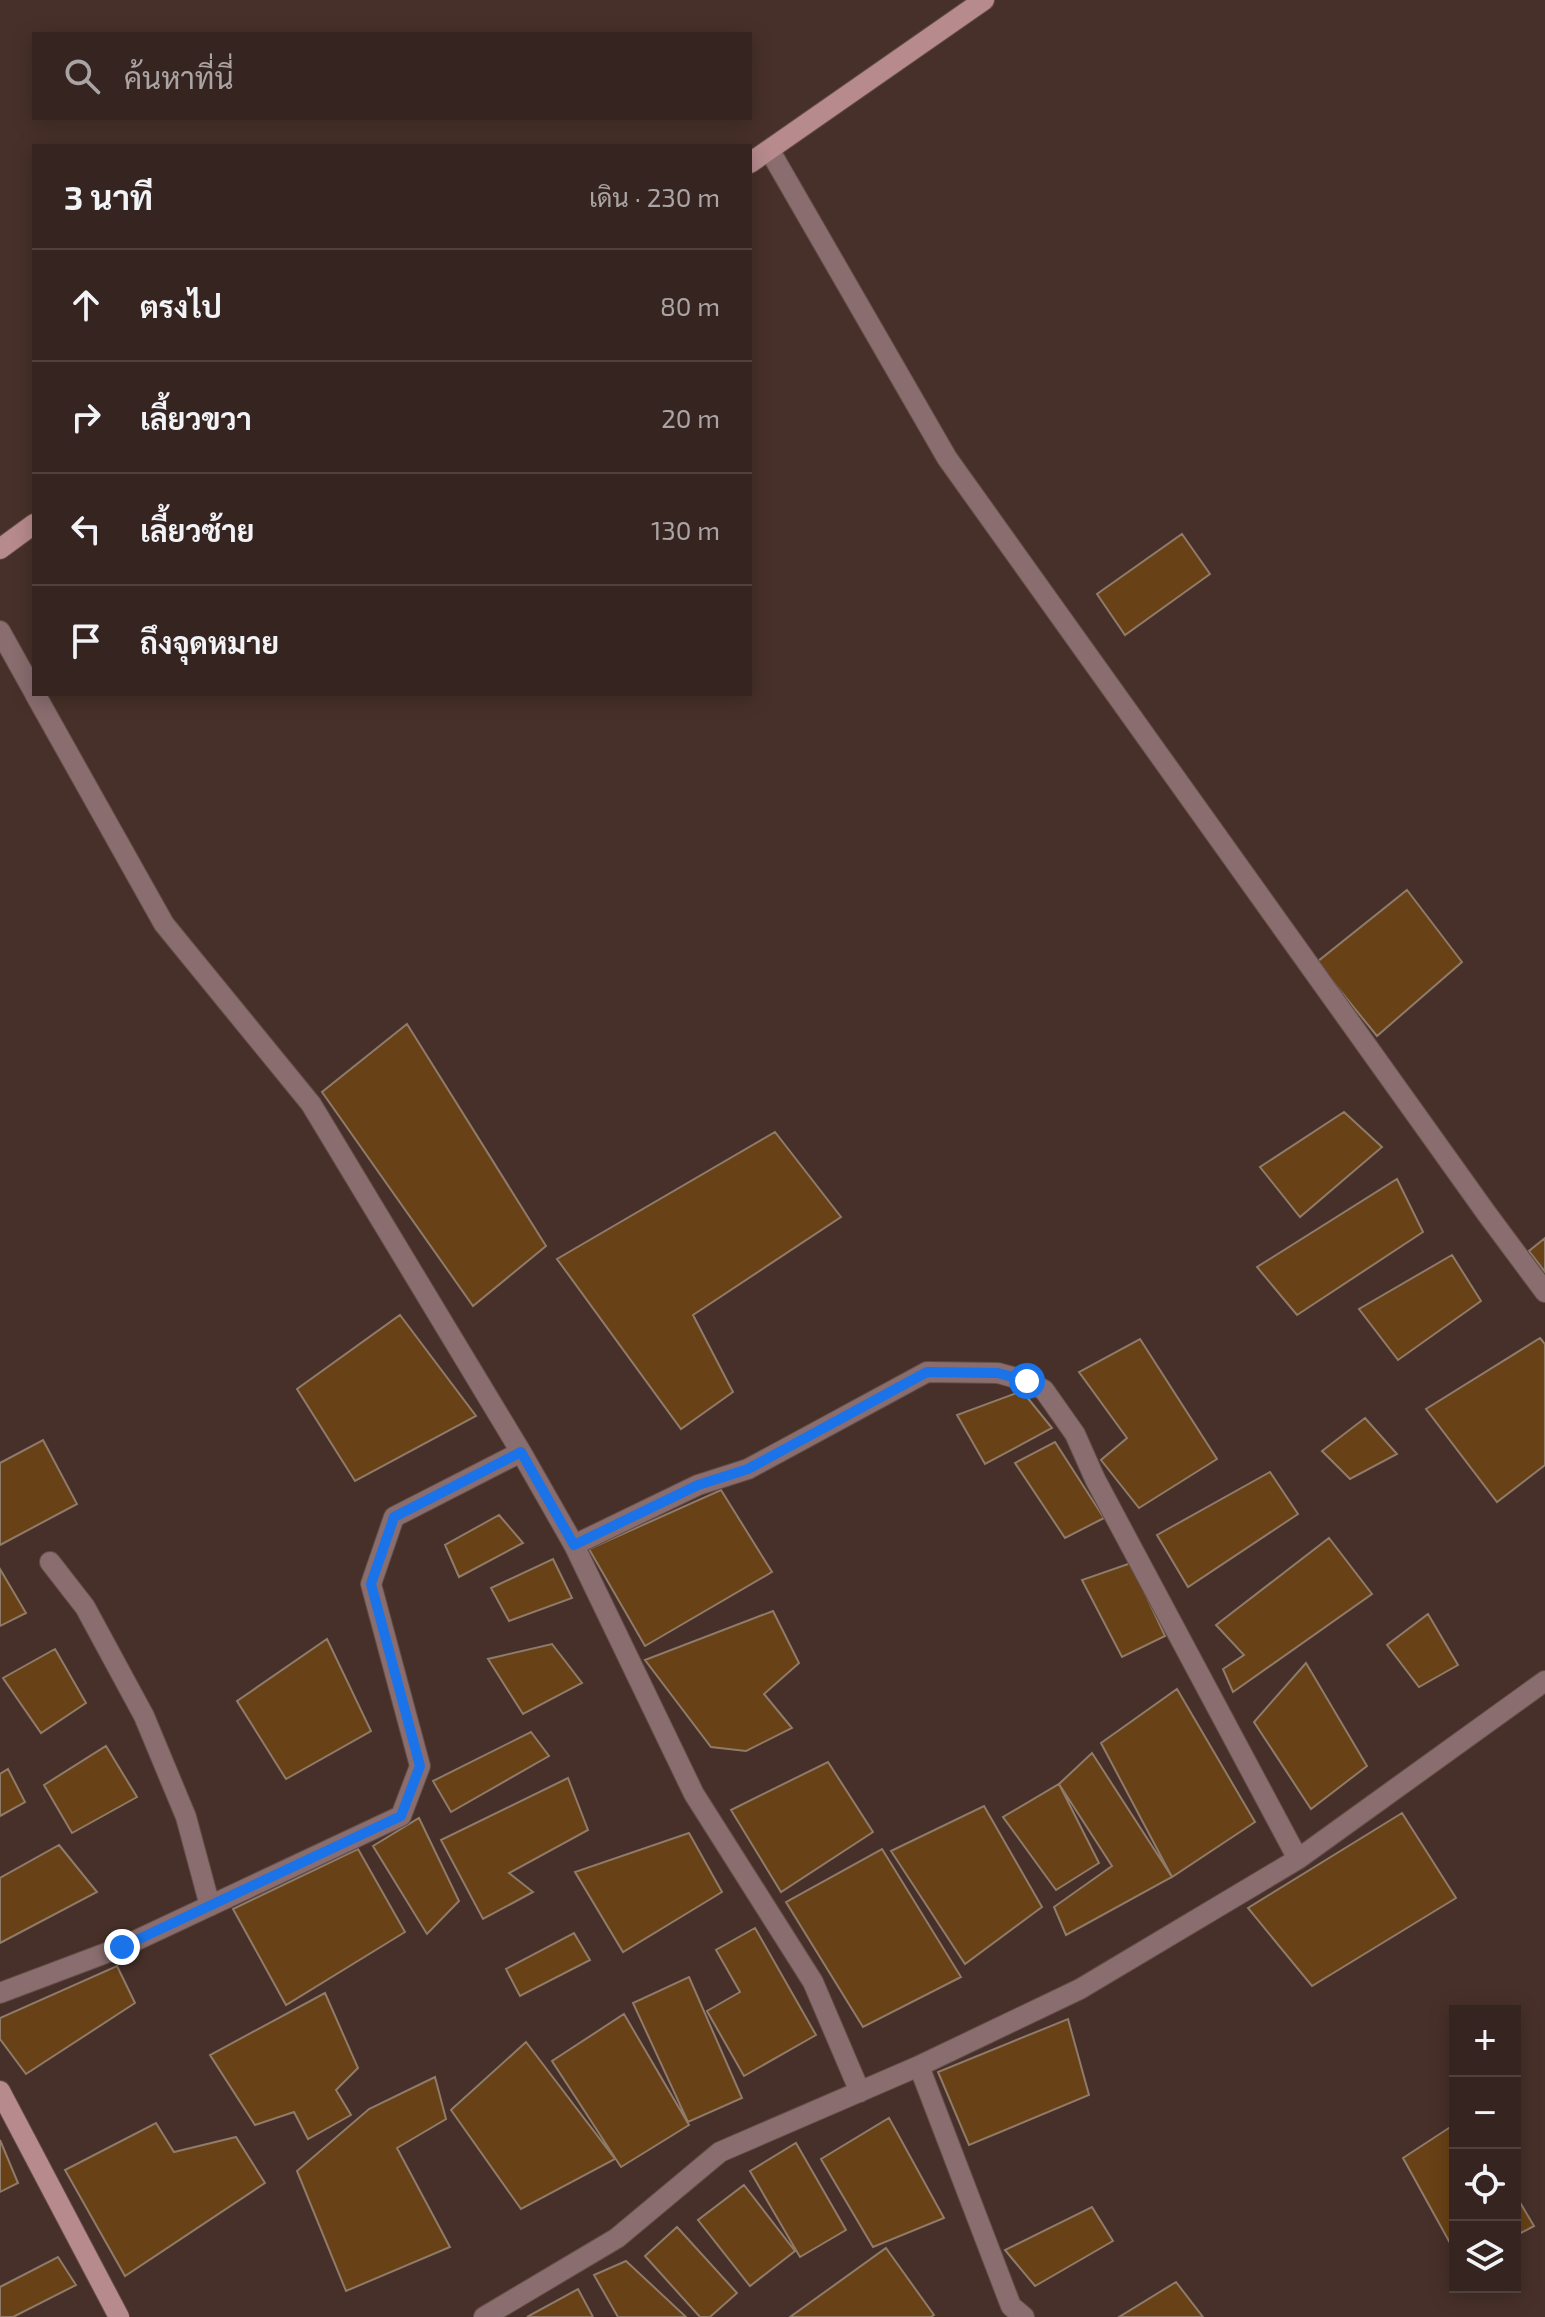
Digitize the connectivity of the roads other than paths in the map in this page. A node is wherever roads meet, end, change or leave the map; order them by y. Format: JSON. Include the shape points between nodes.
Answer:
{"nodes":[{"id":1,"x":984,"y":0,"type":"edge"},
{"id":2,"x":770,"y":151,"type":"junction"},
{"id":3,"x":752,"y":162,"type":"edge"},
{"id":4,"x":32,"y":525,"type":"edge"},
{"id":5,"x":0,"y":549,"type":"edge"},
{"id":6,"x":0,"y":631,"type":"edge"},
{"id":7,"x":32,"y":688,"type":"edge"},
{"id":8,"x":37,"y":696,"type":"edge"},
{"id":9,"x":1545,"y":1292,"type":"edge"},
{"id":10,"x":521,"y":1452,"type":"junction"},
{"id":11,"x":574,"y":1545,"type":"junction"},
{"id":12,"x":50,"y":1562,"type":"dead end"},
{"id":13,"x":1545,"y":1681,"type":"edge"},
{"id":14,"x":1298,"y":1859,"type":"junction"},
{"id":15,"x":210,"y":1906,"type":"junction"},
{"id":16,"x":0,"y":1993,"type":"edge"},
{"id":17,"x":919,"y":2066,"type":"junction"},
{"id":18,"x":0,"y":2091,"type":"edge"},
{"id":19,"x":860,"y":2092,"type":"junction"},
{"id":20,"x":119,"y":2317,"type":"edge"},
{"id":21,"x":484,"y":2317,"type":"edge"},
{"id":22,"x":1024,"y":2317,"type":"edge"}],
"edges":[{"from":1,"to":2,"type":"street"},
{"from":2,"to":3,"type":"street"},
{"from":2,"to":9,"type":"street","via":[[947,458]]},
{"from":4,"to":5,"type":"street"},
{"from":6,"to":7,"type":"street"},
{"from":8,"to":10,"type":"street","via":[[164,924],[311,1104]]},
{"from":10,"to":11,"type":"street"},
{"from":10,"to":15,"type":"street","via":[[394,1517],[371,1584],[420,1766],[401,1816]]},
{"from":11,"to":14,"type":"street","via":[[698,1485],[748,1469],[927,1372],[998,1373],[1027,1381],[1044,1390],[1075,1434]]},
{"from":11,"to":19,"type":"street","via":[[694,1794],[813,1982]]},
{"from":12,"to":15,"type":"street","via":[[85,1607],[144,1716],[186,1817]]},
{"from":13,"to":14,"type":"street"},
{"from":14,"to":17,"type":"street","via":[[1080,1989]]},
{"from":15,"to":16,"type":"street","via":[[122,1947]]},
{"from":17,"to":19,"type":"street"},
{"from":17,"to":22,"type":"street","via":[[1011,2306]]},
{"from":18,"to":20,"type":"street"},
{"from":19,"to":21,"type":"street","via":[[720,2152],[617,2238]]}]}
